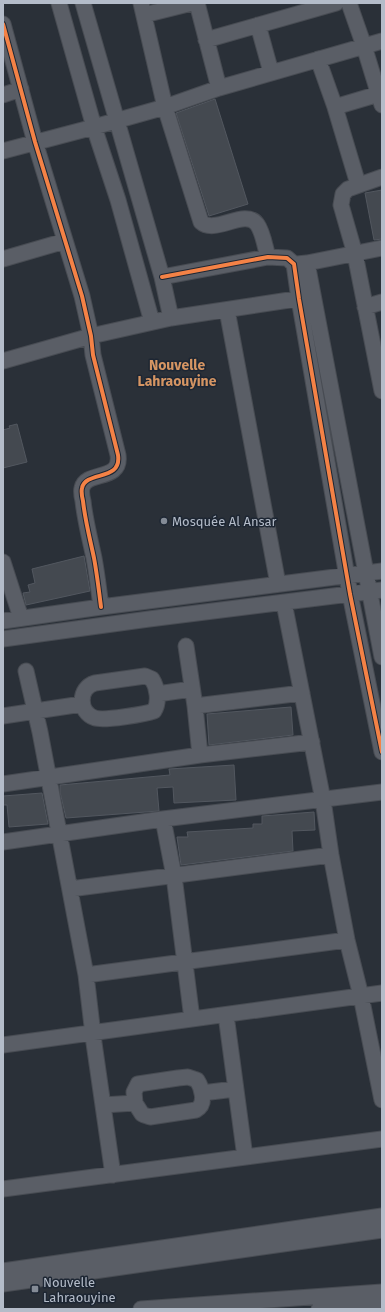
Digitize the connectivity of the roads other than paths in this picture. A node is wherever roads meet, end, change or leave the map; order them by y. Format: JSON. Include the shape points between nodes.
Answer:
{"nodes":[{"id":1,"x":59,"y":3,"type":"edge"},
{"id":2,"x":83,"y":3,"type":"edge"},
{"id":3,"x":192,"y":3,"type":"edge"},
{"id":4,"x":197,"y":3,"type":"edge"},
{"id":5,"x":336,"y":3,"type":"edge"},
{"id":6,"x":349,"y":3,"type":"edge"},
{"id":7,"x":143,"y":9,"type":"edge"},
{"id":8,"x":3,"y":24,"type":"edge"},
{"id":9,"x":258,"y":25,"type":"junction"},
{"id":10,"x":206,"y":40,"type":"junction"},
{"id":11,"x":382,"y":41,"type":"edge"},
{"id":12,"x":364,"y":46,"type":"junction"},
{"id":13,"x":318,"y":59,"type":"junction"},
{"id":14,"x":271,"y":72,"type":"junction"},
{"id":15,"x":219,"y":88,"type":"junction"},
{"id":16,"x":21,"y":89,"type":"junction"},
{"id":17,"x":3,"y":94,"type":"edge"},
{"id":18,"x":381,"y":98,"type":"edge"},
{"id":19,"x":165,"y":107,"type":"junction"},
{"id":20,"x":335,"y":107,"type":"junction"},
{"id":21,"x":116,"y":121,"type":"junction"},
{"id":22,"x":94,"y":127,"type":"junction"},
{"id":23,"x":35,"y":142,"type":"junction"},
{"id":24,"x":3,"y":151,"type":"edge"},
{"id":25,"x":382,"y":177,"type":"edge"},
{"id":26,"x":358,"y":184,"type":"junction"},
{"id":27,"x":66,"y":241,"type":"junction"},
{"id":28,"x":382,"y":248,"type":"edge"},
{"id":29,"x":355,"y":254,"type":"junction"},
{"id":30,"x":268,"y":257,"type":"junction"},
{"id":31,"x":3,"y":259,"type":"edge"},
{"id":32,"x":300,"y":263,"type":"junction"},
{"id":33,"x":162,"y":277,"type":"junction"},
{"id":34,"x":314,"y":297,"type":"junction"},
{"id":35,"x":299,"y":299,"type":"junction"},
{"id":36,"x":382,"y":302,"type":"edge"},
{"id":37,"x":365,"y":306,"type":"junction"},
{"id":38,"x":227,"y":310,"type":"junction"},
{"id":39,"x":171,"y":318,"type":"junction"},
{"id":40,"x":152,"y":322,"type":"junction"},
{"id":41,"x":90,"y":336,"type":"junction"},
{"id":42,"x":3,"y":361,"type":"edge"},
{"id":43,"x":382,"y":391,"type":"edge"},
{"id":44,"x":3,"y":562,"type":"edge"},
{"id":45,"x":382,"y":571,"type":"edge"},
{"id":46,"x":366,"y":573,"type":"junction"},
{"id":47,"x":348,"y":576,"type":"junction"},
{"id":48,"x":278,"y":584,"type":"junction"},
{"id":49,"x":376,"y":591,"type":"edge"},
{"id":50,"x":350,"y":594,"type":"junction"},
{"id":51,"x":284,"y":603,"type":"junction"},
{"id":52,"x":101,"y":607,"type":"junction"},
{"id":53,"x":21,"y":618,"type":"junction"},
{"id":54,"x":3,"y":621,"type":"edge"},
{"id":55,"x":3,"y":639,"type":"edge"},
{"id":56,"x":186,"y":646,"type":"dead end"},
{"id":57,"x":382,"y":657,"type":"edge"},
{"id":58,"x":26,"y":671,"type":"dead end"},
{"id":59,"x":192,"y":689,"type":"junction"},
{"id":60,"x":302,"y":693,"type":"junction"},
{"id":61,"x":157,"y":694,"type":"junction"},
{"id":62,"x":82,"y":704,"type":"junction"},
{"id":63,"x":195,"y":706,"type":"junction"},
{"id":64,"x":34,"y":712,"type":"junction"},
{"id":65,"x":3,"y":716,"type":"edge"},
{"id":66,"x":312,"y":742,"type":"junction"},
{"id":67,"x":382,"y":752,"type":"edge"},
{"id":68,"x":200,"y":755,"type":"junction"},
{"id":69,"x":48,"y":778,"type":"junction"},
{"id":70,"x":3,"y":784,"type":"edge"},
{"id":71,"x":382,"y":792,"type":"edge"},
{"id":72,"x":323,"y":800,"type":"junction"},
{"id":73,"x":163,"y":819,"type":"junction"},
{"id":74,"x":58,"y":834,"type":"junction"},
{"id":75,"x":3,"y":842,"type":"edge"},
{"id":76,"x":331,"y":855,"type":"junction"},
{"id":77,"x":174,"y":876,"type":"junction"},
{"id":78,"x":70,"y":888,"type":"junction"},
{"id":79,"x":347,"y":940,"type":"junction"},
{"id":80,"x":185,"y":962,"type":"junction"},
{"id":81,"x":86,"y":975,"type":"junction"},
{"id":82,"x":382,"y":993,"type":"edge"},
{"id":83,"x":361,"y":996,"type":"junction"},
{"id":84,"x":226,"y":1015,"type":"junction"},
{"id":85,"x":192,"y":1019,"type":"junction"},
{"id":86,"x":92,"y":1032,"type":"junction"},
{"id":87,"x":3,"y":1045,"type":"edge"},
{"id":88,"x":235,"y":1089,"type":"junction"},
{"id":89,"x":202,"y":1093,"type":"junction"},
{"id":90,"x":382,"y":1100,"type":"edge"},
{"id":91,"x":135,"y":1103,"type":"junction"},
{"id":92,"x":103,"y":1105,"type":"junction"},
{"id":93,"x":382,"y":1140,"type":"edge"},
{"id":94,"x":245,"y":1157,"type":"junction"},
{"id":95,"x":113,"y":1175,"type":"junction"},
{"id":96,"x":3,"y":1190,"type":"edge"},
{"id":97,"x":382,"y":1216,"type":"edge"},
{"id":98,"x":382,"y":1230,"type":"edge"},
{"id":99,"x":329,"y":1231,"type":"junction"},
{"id":100,"x":3,"y":1271,"type":"edge"},
{"id":101,"x":3,"y":1284,"type":"edge"},
{"id":102,"x":382,"y":1292,"type":"edge"},
{"id":103,"x":382,"y":1304,"type":"edge"},
{"id":104,"x":188,"y":1307,"type":"edge"},
{"id":105,"x":141,"y":1309,"type":"edge"},
{"id":106,"x":319,"y":1309,"type":"edge"}],
"edges":[{"from":1,"to":22,"type":"street"},
{"from":2,"to":21,"type":"street"},
{"from":3,"to":7,"type":"street"},
{"from":4,"to":10,"type":"street"},
{"from":5,"to":9,"type":"street"},
{"from":6,"to":12,"type":"street"},
{"from":7,"to":19,"type":"street"},
{"from":8,"to":16,"type":"street"},
{"from":9,"to":10,"type":"street"},
{"from":9,"to":14,"type":"street"},
{"from":10,"to":15,"type":"street"},
{"from":11,"to":12,"type":"street"},
{"from":12,"to":13,"type":"street"},
{"from":12,"to":18,"type":"street"},
{"from":13,"to":14,"type":"street"},
{"from":13,"to":20,"type":"street"},
{"from":14,"to":15,"type":"street"},
{"from":15,"to":19,"type":"street"},
{"from":16,"to":17,"type":"street"},
{"from":16,"to":23,"type":"street"},
{"from":18,"to":20,"type":"street"},
{"from":19,"to":21,"type":"street"},
{"from":19,"to":30,"type":"street","via":[[201,222],[210,226],[242,219],[254,221]]},
{"from":20,"to":26,"type":"street"},
{"from":21,"to":22,"type":"street"},
{"from":21,"to":33,"type":"street"},
{"from":22,"to":23,"type":"street"},
{"from":22,"to":40,"type":"street","via":[[118,200]]},
{"from":23,"to":24,"type":"street"},
{"from":23,"to":27,"type":"street"},
{"from":25,"to":26,"type":"street"},
{"from":26,"to":29,"type":"street","via":[[342,194],[341,205]]},
{"from":27,"to":31,"type":"street"},
{"from":27,"to":41,"type":"street","via":[[82,296]]},
{"from":28,"to":29,"type":"street"},
{"from":29,"to":32,"type":"street"},
{"from":29,"to":37,"type":"street"},
{"from":30,"to":32,"type":"street","via":[[286,258]]},
{"from":30,"to":33,"type":"street"},
{"from":32,"to":34,"type":"street"},
{"from":32,"to":35,"type":"street"},
{"from":33,"to":39,"type":"street"},
{"from":34,"to":35,"type":"street"},
{"from":34,"to":46,"type":"street"},
{"from":35,"to":38,"type":"street"},
{"from":35,"to":47,"type":"street"},
{"from":36,"to":37,"type":"street"},
{"from":37,"to":43,"type":"street"},
{"from":38,"to":39,"type":"street"},
{"from":38,"to":48,"type":"street"},
{"from":39,"to":40,"type":"street"},
{"from":40,"to":41,"type":"street"},
{"from":41,"to":42,"type":"street"},
{"from":41,"to":52,"type":"street","via":[[119,459],[114,470],[90,479],[81,489]]},
{"from":44,"to":53,"type":"street"},
{"from":45,"to":46,"type":"street"},
{"from":46,"to":47,"type":"street"},
{"from":46,"to":49,"type":"street"},
{"from":47,"to":48,"type":"street"},
{"from":47,"to":50,"type":"street"},
{"from":48,"to":52,"type":"street"},
{"from":49,"to":50,"type":"street"},
{"from":49,"to":57,"type":"street"},
{"from":50,"to":51,"type":"street"},
{"from":50,"to":67,"type":"street"},
{"from":51,"to":55,"type":"street"},
{"from":51,"to":60,"type":"street"},
{"from":52,"to":53,"type":"street"},
{"from":53,"to":54,"type":"street"},
{"from":56,"to":59,"type":"street"},
{"from":58,"to":64,"type":"street"},
{"from":59,"to":61,"type":"street"},
{"from":59,"to":63,"type":"street"},
{"from":60,"to":63,"type":"street"},
{"from":60,"to":66,"type":"street"},
{"from":61,"to":62,"type":"street","via":[[154,711],[126,716],[95,718],[87,713]]},
{"from":61,"to":62,"type":"street","via":[[154,681],[150,677],[130,678],[89,685],[84,691]]},
{"from":62,"to":64,"type":"street"},
{"from":63,"to":68,"type":"street"},
{"from":64,"to":65,"type":"street"},
{"from":64,"to":69,"type":"street"},
{"from":66,"to":68,"type":"street"},
{"from":66,"to":72,"type":"street"},
{"from":68,"to":69,"type":"street"},
{"from":69,"to":70,"type":"street"},
{"from":69,"to":74,"type":"street"},
{"from":71,"to":72,"type":"street"},
{"from":72,"to":73,"type":"street"},
{"from":72,"to":76,"type":"street"},
{"from":73,"to":74,"type":"street"},
{"from":73,"to":77,"type":"street"},
{"from":74,"to":75,"type":"street"},
{"from":74,"to":78,"type":"street"},
{"from":76,"to":77,"type":"street"},
{"from":76,"to":79,"type":"street"},
{"from":77,"to":78,"type":"street"},
{"from":77,"to":80,"type":"street"},
{"from":78,"to":81,"type":"street"},
{"from":79,"to":80,"type":"street"},
{"from":79,"to":83,"type":"street"},
{"from":80,"to":81,"type":"street"},
{"from":80,"to":85,"type":"street"},
{"from":81,"to":86,"type":"street"},
{"from":82,"to":83,"type":"street"},
{"from":83,"to":84,"type":"street"},
{"from":83,"to":90,"type":"street"},
{"from":84,"to":85,"type":"street"},
{"from":84,"to":88,"type":"street"},
{"from":85,"to":86,"type":"street"},
{"from":86,"to":87,"type":"street"},
{"from":86,"to":92,"type":"street"},
{"from":88,"to":89,"type":"street"},
{"from":88,"to":94,"type":"street"},
{"from":89,"to":91,"type":"street","via":[[202,1103],[196,1110],[150,1117],[142,1114]]},
{"from":89,"to":91,"type":"street","via":[[197,1080],[188,1078],[141,1083],[134,1092]]},
{"from":91,"to":92,"type":"street"},
{"from":92,"to":95,"type":"street"},
{"from":93,"to":94,"type":"street"},
{"from":94,"to":95,"type":"street"},
{"from":95,"to":96,"type":"street"},
{"from":97,"to":99,"type":"street"},
{"from":98,"to":99,"type":"street"},
{"from":99,"to":100,"type":"street"},
{"from":99,"to":101,"type":"street"},
{"from":102,"to":104,"type":"street"},
{"from":103,"to":106,"type":"street"},
{"from":104,"to":105,"type":"street"}]}
